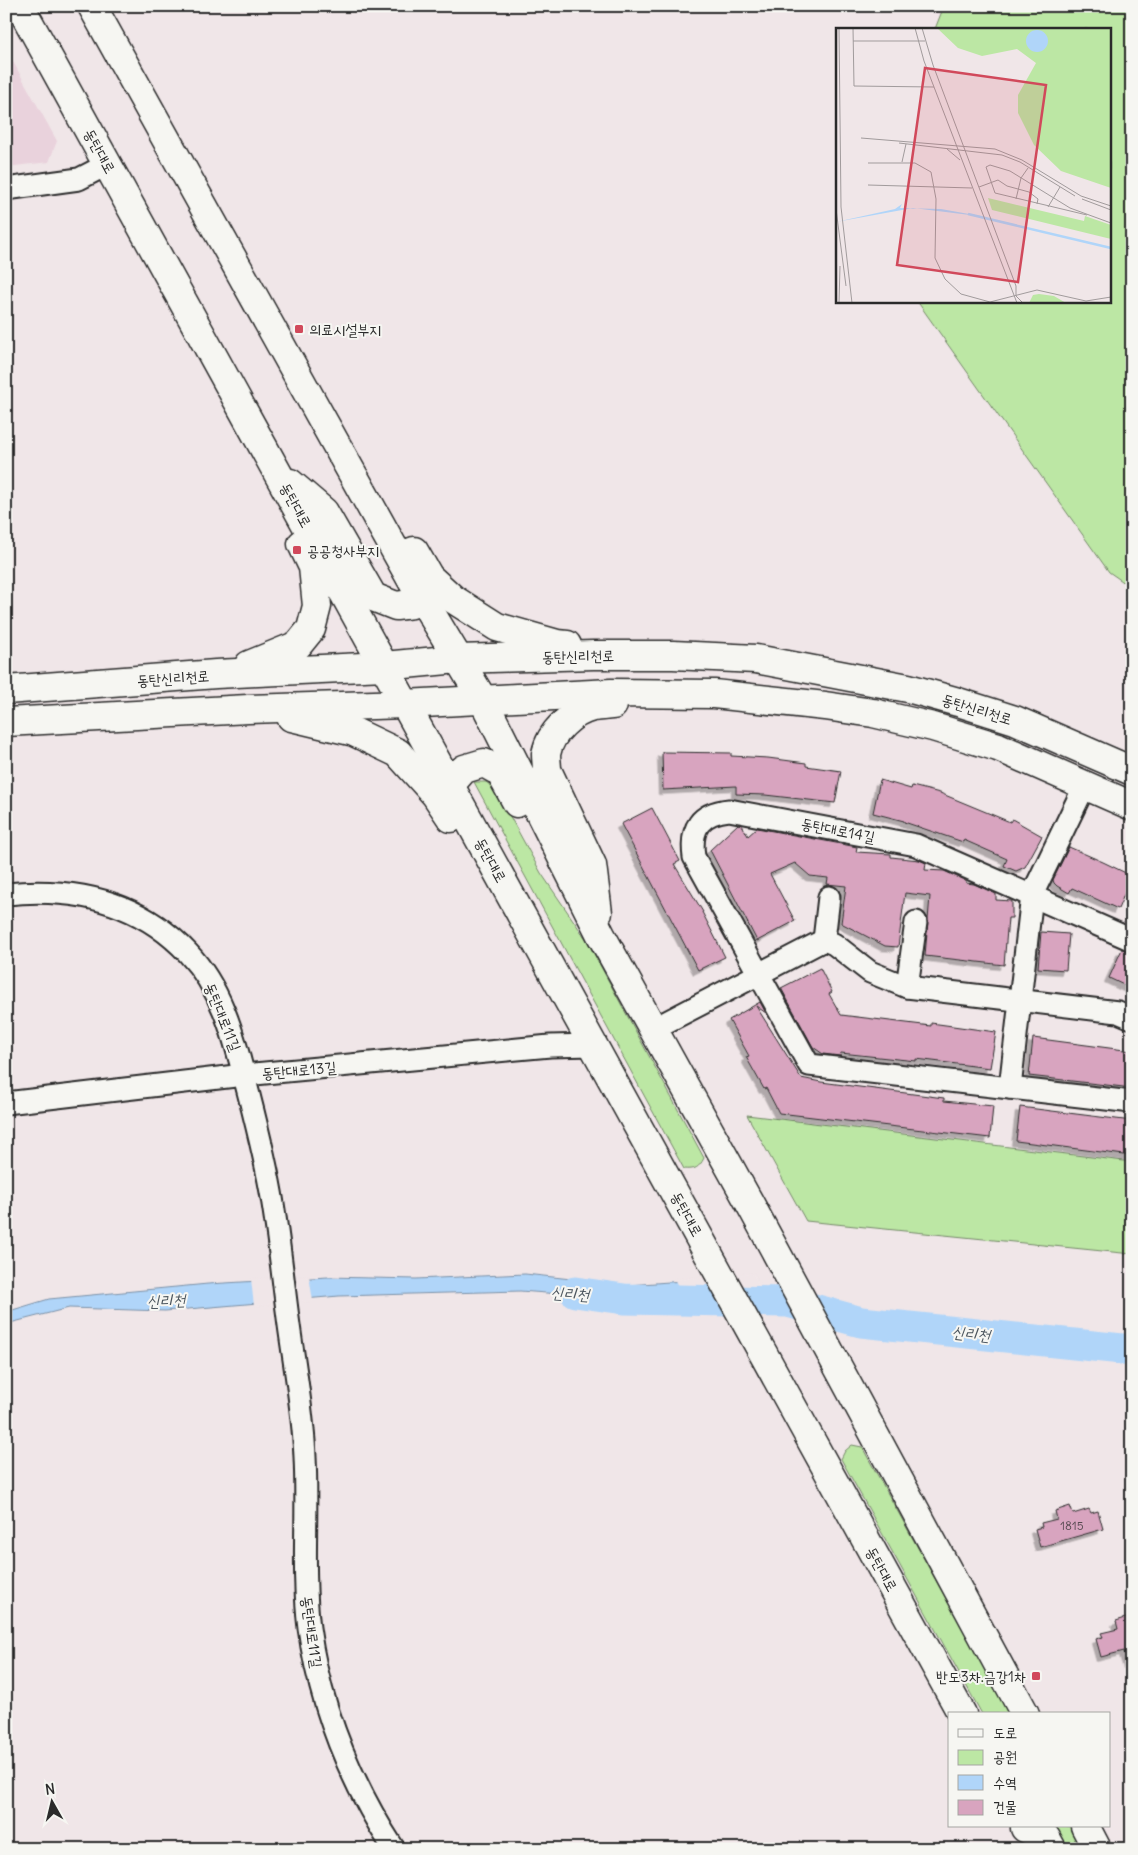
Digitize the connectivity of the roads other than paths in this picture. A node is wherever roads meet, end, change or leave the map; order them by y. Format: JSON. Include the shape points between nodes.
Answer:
{"nodes":[{"id":1,"x":20,"y":6,"type":"edge"},
{"id":2,"x":92,"y":6,"type":"edge"},
{"id":3,"x":108,"y":164,"type":"junction"},
{"id":4,"x":6,"y":189,"type":"edge"},
{"id":5,"x":340,"y":452,"type":"junction"},
{"id":6,"x":276,"y":470,"type":"junction"},
{"id":7,"x":420,"y":595,"type":"junction"},
{"id":8,"x":672,"y":655,"type":"junction"},
{"id":9,"x":458,"y":659,"type":"junction"},
{"id":10,"x":384,"y":666,"type":"junction"},
{"id":11,"x":216,"y":674,"type":"junction"},
{"id":12,"x":6,"y":690,"type":"edge"},
{"id":13,"x":764,"y":698,"type":"junction"},
{"id":14,"x":483,"y":700,"type":"junction"},
{"id":15,"x":406,"y":704,"type":"junction"},
{"id":16,"x":248,"y":708,"type":"junction"},
{"id":17,"x":6,"y":722,"type":"edge"},
{"id":18,"x":1132,"y":772,"type":"edge"},
{"id":19,"x":1085,"y":785,"type":"junction"},
{"id":20,"x":450,"y":786,"type":"junction"},
{"id":21,"x":1132,"y":806,"type":"edge"},
{"id":22,"x":6,"y":894,"type":"edge"},
{"id":23,"x":1032,"y":895,"type":"junction"},
{"id":24,"x":829,"y":897,"type":"dead end"},
{"id":25,"x":916,"y":922,"type":"dead end"},
{"id":26,"x":601,"y":935,"type":"junction"},
{"id":27,"x":824,"y":940,"type":"junction"},
{"id":28,"x":1132,"y":940,"type":"edge"},
{"id":29,"x":541,"y":950,"type":"junction"},
{"id":30,"x":759,"y":974,"type":"junction"},
{"id":31,"x":907,"y":987,"type":"junction"},
{"id":32,"x":1020,"y":1000,"type":"junction"},
{"id":33,"x":1132,"y":1018,"type":"edge"},
{"id":34,"x":653,"y":1029,"type":"junction"},
{"id":35,"x":593,"y":1045,"type":"junction"},
{"id":36,"x":244,"y":1075,"type":"junction"},
{"id":37,"x":1010,"y":1088,"type":"junction"},
{"id":38,"x":1132,"y":1102,"type":"edge"},
{"id":39,"x":6,"y":1103,"type":"edge"},
{"id":40,"x":961,"y":1712,"type":"edge"},
{"id":41,"x":1023,"y":1712,"type":"edge"},
{"id":42,"x":1086,"y":1828,"type":"edge"},
{"id":43,"x":1029,"y":1834,"type":"edge"},
{"id":44,"x":394,"y":1849,"type":"edge"},
{"id":45,"x":1052,"y":1849,"type":"edge"},
{"id":46,"x":1097,"y":1849,"type":"edge"}],
"edges":[{"from":1,"to":3,"type":"main road","name":"동탄대로"},
{"from":2,"to":5,"type":"main road"},
{"from":3,"to":4,"type":"street","via":[[79,179]]},
{"from":3,"to":6,"type":"main road","name":"동탄대로"},
{"from":5,"to":7,"type":"main road"},
{"from":5,"to":8,"type":"main road","via":[[388,508],[429,577],[453,599],[497,627],[557,644],[626,646]]},
{"from":6,"to":7,"type":"main road","via":[[324,512],[373,596],[396,606],[412,604]]},
{"from":6,"to":10,"type":"main road","name":"동탄대로"},
{"from":6,"to":11,"type":"main road","via":[[288,516],[313,567],[317,606],[311,629],[298,645],[260,662]]},
{"from":7,"to":9,"type":"main road"},
{"from":8,"to":9,"type":"main road","name":"동탄신리천로"},
{"from":8,"to":18,"type":"main road","name":"동탄신리천로","via":[[756,659],[908,688],[1015,720]]},
{"from":9,"to":10,"type":"main road","name":"동탄신리천로"},
{"from":9,"to":14,"type":"main road"},
{"from":10,"to":11,"type":"main road","name":"동탄신리천로"},
{"from":10,"to":15,"type":"main road","name":"동탄대로"},
{"from":11,"to":12,"type":"main road","name":"동탄신리천로"},
{"from":13,"to":14,"type":"main road","name":"동탄신리천로","via":[[662,692]]},
{"from":13,"to":19,"type":"main road","name":"동탄신리천로","via":[[873,713],[933,727],[998,748]]},
{"from":13,"to":26,"type":"main road","via":[[727,707],[666,704],[592,707],[573,716],[552,737],[546,754],[547,770],[592,865]]},
{"from":14,"to":15,"type":"main road","name":"동탄신리천로"},
{"from":14,"to":26,"type":"main road"},
{"from":15,"to":16,"type":"main road","name":"동탄신리천로"},
{"from":15,"to":20,"type":"main road","name":"동탄대로"},
{"from":16,"to":17,"type":"main road","name":"동탄신리천로"},
{"from":16,"to":29,"type":"main road","via":[[354,732],[398,754],[435,794]]},
{"from":19,"to":21,"type":"main road","name":"동탄신리천로"},
{"from":19,"to":23,"type":"street"},
{"from":20,"to":26,"type":"main road","via":[[464,769],[484,763],[500,772],[558,876]]},
{"from":20,"to":29,"type":"main road","name":"동탄대로"},
{"from":22,"to":36,"type":"street","name":"동탄대로11길","via":[[75,894],[112,903],[164,931],[189,954],[207,978],[223,1009]]},
{"from":23,"to":28,"type":"street","name":"동탄대로14길"},
{"from":23,"to":30,"type":"street","name":"동탄대로14길","via":[[916,845],[729,810],[717,811],[696,826],[694,857]]},
{"from":23,"to":32,"type":"street"},
{"from":24,"to":27,"type":"street"},
{"from":25,"to":31,"type":"street"},
{"from":26,"to":34,"type":"main road"},
{"from":27,"to":30,"type":"street"},
{"from":27,"to":31,"type":"street","via":[[870,972]]},
{"from":29,"to":35,"type":"main road","name":"동탄대로"},
{"from":30,"to":34,"type":"street"},
{"from":30,"to":37,"type":"street","name":"동탄대로14길","via":[[809,1065]]},
{"from":31,"to":32,"type":"street"},
{"from":32,"to":33,"type":"street","via":[[1118,1012]]},
{"from":32,"to":37,"type":"street"},
{"from":34,"to":41,"type":"main road"},
{"from":35,"to":36,"type":"street","name":"동탄대로13길","via":[[550,1046]]},
{"from":35,"to":40,"type":"main road","name":"동탄대로"},
{"from":36,"to":39,"type":"street","name":"동탄대로13길"},
{"from":36,"to":44,"type":"street","name":"동탄대로11길","via":[[271,1192],[299,1398],[305,1455],[306,1586],[316,1666],[338,1741],[367,1804]]},
{"from":37,"to":38,"type":"street","name":"동탄대로14길"},
{"from":42,"to":46,"type":"main road"},
{"from":43,"to":45,"type":"main road","via":[[1046,1838]]}]}
